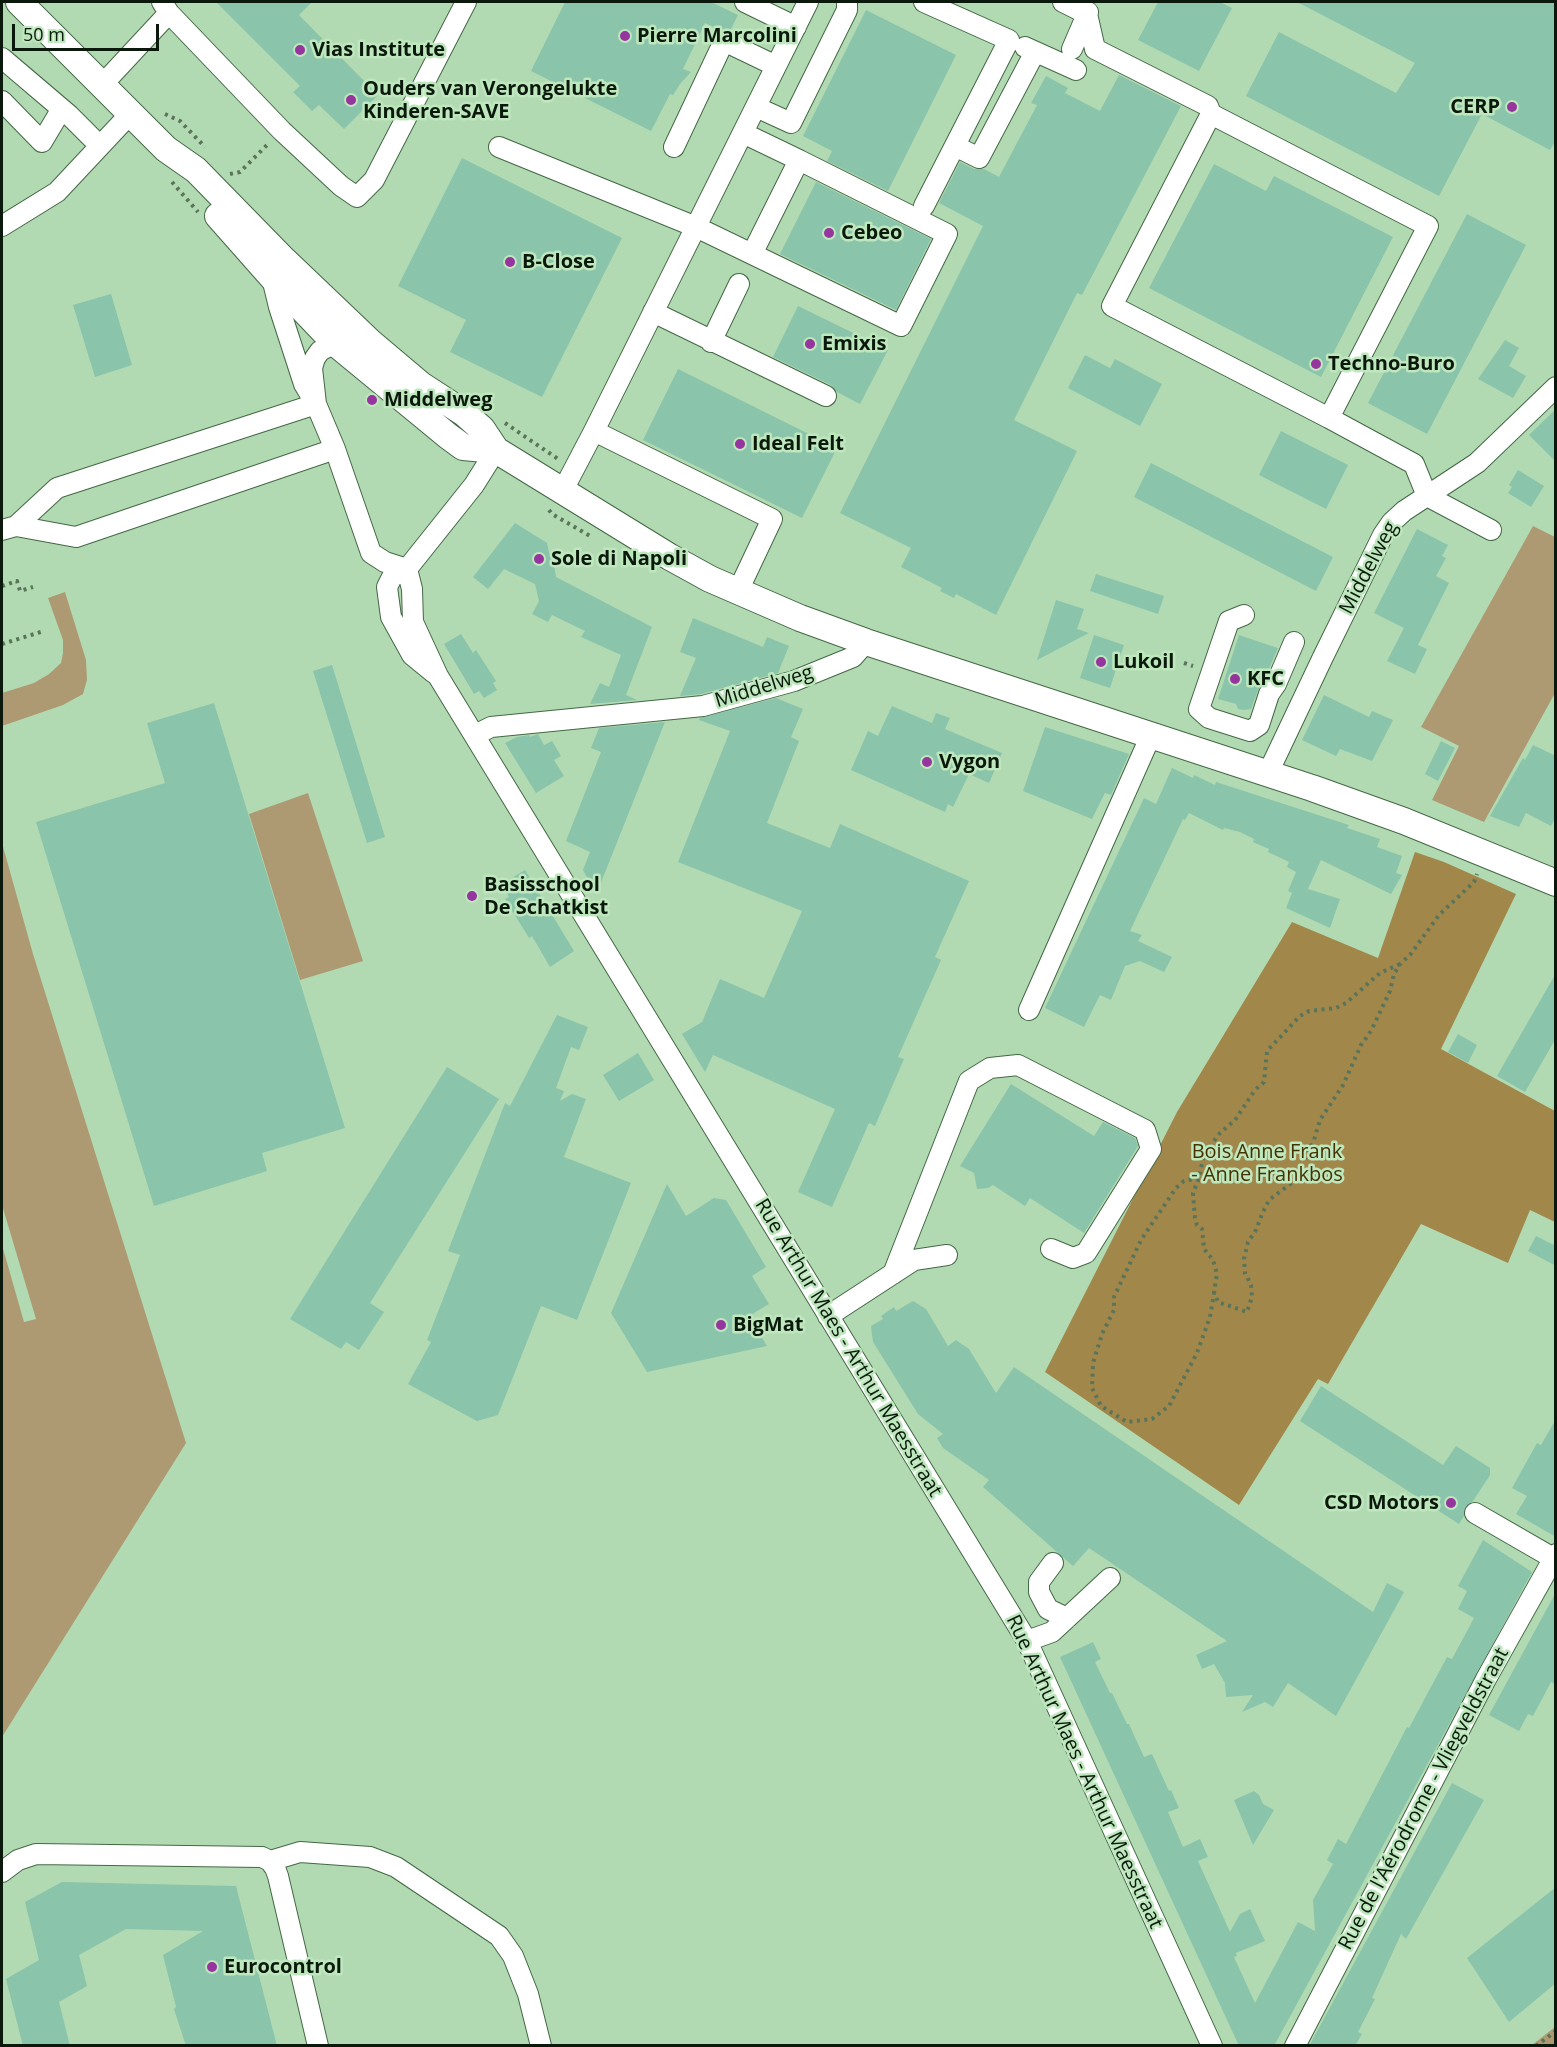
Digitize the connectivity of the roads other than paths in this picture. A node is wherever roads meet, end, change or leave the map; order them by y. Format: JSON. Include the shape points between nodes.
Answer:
{"nodes":[{"id":1,"x":19,"y":2,"type":"edge"},
{"id":2,"x":466,"y":2,"type":"edge"},
{"id":3,"x":745,"y":2,"type":"edge"},
{"id":4,"x":808,"y":2,"type":"edge"},
{"id":5,"x":847,"y":2,"type":"edge"},
{"id":6,"x":924,"y":2,"type":"edge"},
{"id":7,"x":1063,"y":2,"type":"edge"},
{"id":8,"x":165,"y":7,"type":"edge"},
{"id":9,"x":1090,"y":8,"type":"edge"},
{"id":10,"x":796,"y":27,"type":"junction"},
{"id":11,"x":1009,"y":40,"type":"junction"},
{"id":12,"x":1072,"y":49,"type":"dead end"},
{"id":13,"x":1035,"y":52,"type":"junction"},
{"id":14,"x":2,"y":58,"type":"edge"},
{"id":15,"x":776,"y":66,"type":"junction"},
{"id":16,"x":1076,"y":70,"type":"dead end"},
{"id":17,"x":102,"y":85,"type":"junction"},
{"id":18,"x":2,"y":101,"type":"edge"},
{"id":19,"x":756,"y":107,"type":"junction"},
{"id":20,"x":60,"y":110,"type":"junction"},
{"id":21,"x":131,"y":113,"type":"junction"},
{"id":22,"x":1211,"y":114,"type":"junction"},
{"id":23,"x":743,"y":133,"type":"junction"},
{"id":24,"x":100,"y":146,"type":"junction"},
{"id":25,"x":955,"y":146,"type":"junction"},
{"id":26,"x":499,"y":147,"type":"dead end"},
{"id":27,"x":674,"y":147,"type":"dead end"},
{"id":28,"x":799,"y":160,"type":"junction"},
{"id":29,"x":203,"y":200,"type":"junction"},
{"id":30,"x":924,"y":206,"type":"dead end"},
{"id":31,"x":2,"y":226,"type":"edge"},
{"id":32,"x":696,"y":227,"type":"junction"},
{"id":33,"x":752,"y":254,"type":"junction"},
{"id":34,"x":272,"y":276,"type":"junction"},
{"id":35,"x":739,"y":284,"type":"dead end"},
{"id":36,"x":653,"y":312,"type":"junction"},
{"id":37,"x":370,"y":342,"type":"junction"},
{"id":38,"x":711,"y":342,"type":"junction"},
{"id":39,"x":335,"y":343,"type":"junction"},
{"id":40,"x":1556,"y":387,"type":"edge"},
{"id":41,"x":826,"y":396,"type":"dead end"},
{"id":42,"x":316,"y":404,"type":"junction"},
{"id":43,"x":1329,"y":418,"type":"junction"},
{"id":44,"x":594,"y":431,"type":"junction"},
{"id":45,"x":335,"y":449,"type":"junction"},
{"id":46,"x":496,"y":450,"type":"junction"},
{"id":47,"x":562,"y":492,"type":"junction"},
{"id":48,"x":1427,"y":496,"type":"junction"},
{"id":49,"x":9,"y":528,"type":"edge"},
{"id":50,"x":1491,"y":530,"type":"dead end"},
{"id":51,"x":407,"y":568,"type":"junction"},
{"id":52,"x":738,"y":591,"type":"junction"},
{"id":53,"x":1244,"y":615,"type":"dead end"},
{"id":54,"x":866,"y":642,"type":"junction"},
{"id":55,"x":1294,"y":642,"type":"dead end"},
{"id":56,"x":475,"y":735,"type":"junction"},
{"id":57,"x":1151,"y":735,"type":"junction"},
{"id":58,"x":1268,"y":773,"type":"junction"},
{"id":59,"x":1556,"y":883,"type":"edge"},
{"id":60,"x":1029,"y":1010,"type":"dead end"},
{"id":61,"x":1051,"y":1249,"type":"dead end"},
{"id":62,"x":947,"y":1255,"type":"dead end"},
{"id":63,"x":893,"y":1274,"type":"junction"},
{"id":64,"x":828,"y":1316,"type":"junction"},
{"id":65,"x":1475,"y":1514,"type":"dead end"},
{"id":66,"x":1554,"y":1556,"type":"edge"},
{"id":67,"x":1053,"y":1563,"type":"dead end"},
{"id":68,"x":1110,"y":1578,"type":"dead end"},
{"id":69,"x":1067,"y":1618,"type":"junction"},
{"id":70,"x":1027,"y":1641,"type":"junction"},
{"id":71,"x":270,"y":1861,"type":"junction"},
{"id":72,"x":2,"y":1872,"type":"edge"},
{"id":73,"x":318,"y":2046,"type":"edge"},
{"id":74,"x":540,"y":2046,"type":"edge"},
{"id":75,"x":1212,"y":2046,"type":"edge"},
{"id":76,"x":1295,"y":2046,"type":"edge"}],
"edges":[{"from":1,"to":17,"type":"main road"},
{"from":2,"to":8,"type":"street","via":[[374,180],[357,197],[282,131]]},
{"from":3,"to":10,"type":"street"},
{"from":4,"to":10,"type":"street"},
{"from":5,"to":19,"type":"street","via":[[847,10],[791,123]]},
{"from":6,"to":11,"type":"street"},
{"from":7,"to":9,"type":"street"},
{"from":8,"to":17,"type":"street"},
{"from":9,"to":12,"type":"street"},
{"from":9,"to":22,"type":"street","via":[[1095,49],[1208,106]]},
{"from":10,"to":15,"type":"street"},
{"from":11,"to":13,"type":"street"},
{"from":11,"to":25,"type":"street"},
{"from":13,"to":16,"type":"street"},
{"from":13,"to":25,"type":"street","via":[[979,158]]},
{"from":14,"to":20,"type":"street"},
{"from":15,"to":19,"type":"street"},
{"from":15,"to":27,"type":"street","via":[[724,41]]},
{"from":17,"to":21,"type":"main road"},
{"from":18,"to":20,"type":"street","via":[[42,142]]},
{"from":19,"to":23,"type":"street"},
{"from":20,"to":24,"type":"street"},
{"from":21,"to":24,"type":"street"},
{"from":21,"to":29,"type":"main road","via":[[166,149]]},
{"from":22,"to":43,"type":"street","via":[[1112,306]]},
{"from":22,"to":43,"type":"street","via":[[1428,226]]},
{"from":23,"to":28,"type":"street"},
{"from":23,"to":32,"type":"street"},
{"from":24,"to":31,"type":"street","via":[[57,192]]},
{"from":25,"to":30,"type":"street"},
{"from":26,"to":32,"type":"street"},
{"from":28,"to":33,"type":"street"},
{"from":28,"to":33,"type":"street","via":[[947,234],[901,326]]},
{"from":29,"to":34,"type":"main road"},
{"from":29,"to":37,"type":"main road","via":[[284,260]]},
{"from":32,"to":33,"type":"street"},
{"from":32,"to":36,"type":"street"},
{"from":34,"to":39,"type":"main road"},
{"from":34,"to":42,"type":"street","via":[[304,384]]},
{"from":35,"to":38,"type":"street"},
{"from":36,"to":38,"type":"street"},
{"from":36,"to":44,"type":"street"},
{"from":37,"to":39,"type":"street"},
{"from":37,"to":46,"type":"main road","via":[[464,413],[482,429]]},
{"from":38,"to":41,"type":"street"},
{"from":39,"to":42,"type":"street","via":[[315,358],[312,368]]},
{"from":39,"to":46,"type":"main road","via":[[464,447]]},
{"from":40,"to":48,"type":"street","name":"Middelweg","via":[[1477,463]]},
{"from":42,"to":45,"type":"street"},
{"from":42,"to":49,"type":"street","via":[[57,488]]},
{"from":43,"to":48,"type":"street","via":[[1414,464]]},
{"from":44,"to":47,"type":"street"},
{"from":44,"to":52,"type":"street","via":[[772,519]]},
{"from":45,"to":49,"type":"street","via":[[76,537]]},
{"from":45,"to":51,"type":"street","via":[[371,553]]},
{"from":46,"to":47,"type":"main road"},
{"from":46,"to":51,"type":"street","name":"Rue Arthur Maes - Arthur Maesstraat","via":[[474,485]]},
{"from":47,"to":52,"type":"main road","via":[[670,557]]},
{"from":48,"to":50,"type":"street"},
{"from":48,"to":58,"type":"street","name":"Middelweg","via":[[1397,516],[1387,529]]},
{"from":51,"to":56,"type":"street","name":"Rue Arthur Maes - Arthur Maesstraat","via":[[392,577],[387,588],[391,617],[412,655],[438,676]]},
{"from":52,"to":54,"type":"main road"},
{"from":53,"to":55,"type":"street","via":[[1229,621],[1199,709],[1209,718],[1250,731],[1259,725]]},
{"from":54,"to":56,"type":"street","name":"Middelweg","via":[[853,657],[794,681],[703,706],[491,727]]},
{"from":54,"to":57,"type":"main road"},
{"from":56,"to":64,"type":"street","name":"Rue Arthur Maes - Arthur Maesstraat"},
{"from":57,"to":58,"type":"main road"},
{"from":57,"to":60,"type":"street"},
{"from":58,"to":59,"type":"main road","via":[[1404,820]]},
{"from":61,"to":63,"type":"street","via":[[1073,1258],[1086,1253],[1151,1149],[1145,1130],[1018,1065],[990,1068],[969,1081]]},
{"from":62,"to":63,"type":"street","via":[[914,1260]]},
{"from":63,"to":64,"type":"street"},
{"from":64,"to":70,"type":"street","name":"Rue Arthur Maes - Arthur Maesstraat"},
{"from":65,"to":66,"type":"street"},
{"from":66,"to":76,"type":"street","name":"Rue de l'Aérodrome - Vliegveldstraat"},
{"from":67,"to":69,"type":"street","via":[[1040,1582],[1039,1592],[1048,1609]]},
{"from":68,"to":69,"type":"street"},
{"from":69,"to":70,"type":"street","via":[[1052,1632]]},
{"from":70,"to":75,"type":"street","name":"Rue Arthur Maes - Arthur Maesstraat"},
{"from":71,"to":72,"type":"street","via":[[255,1855],[36,1854],[18,1860]]},
{"from":71,"to":73,"type":"street","via":[[278,1876]]},
{"from":71,"to":74,"type":"street","via":[[300,1852],[370,1857],[396,1867],[499,1936],[513,1956],[528,1994]]}]}
